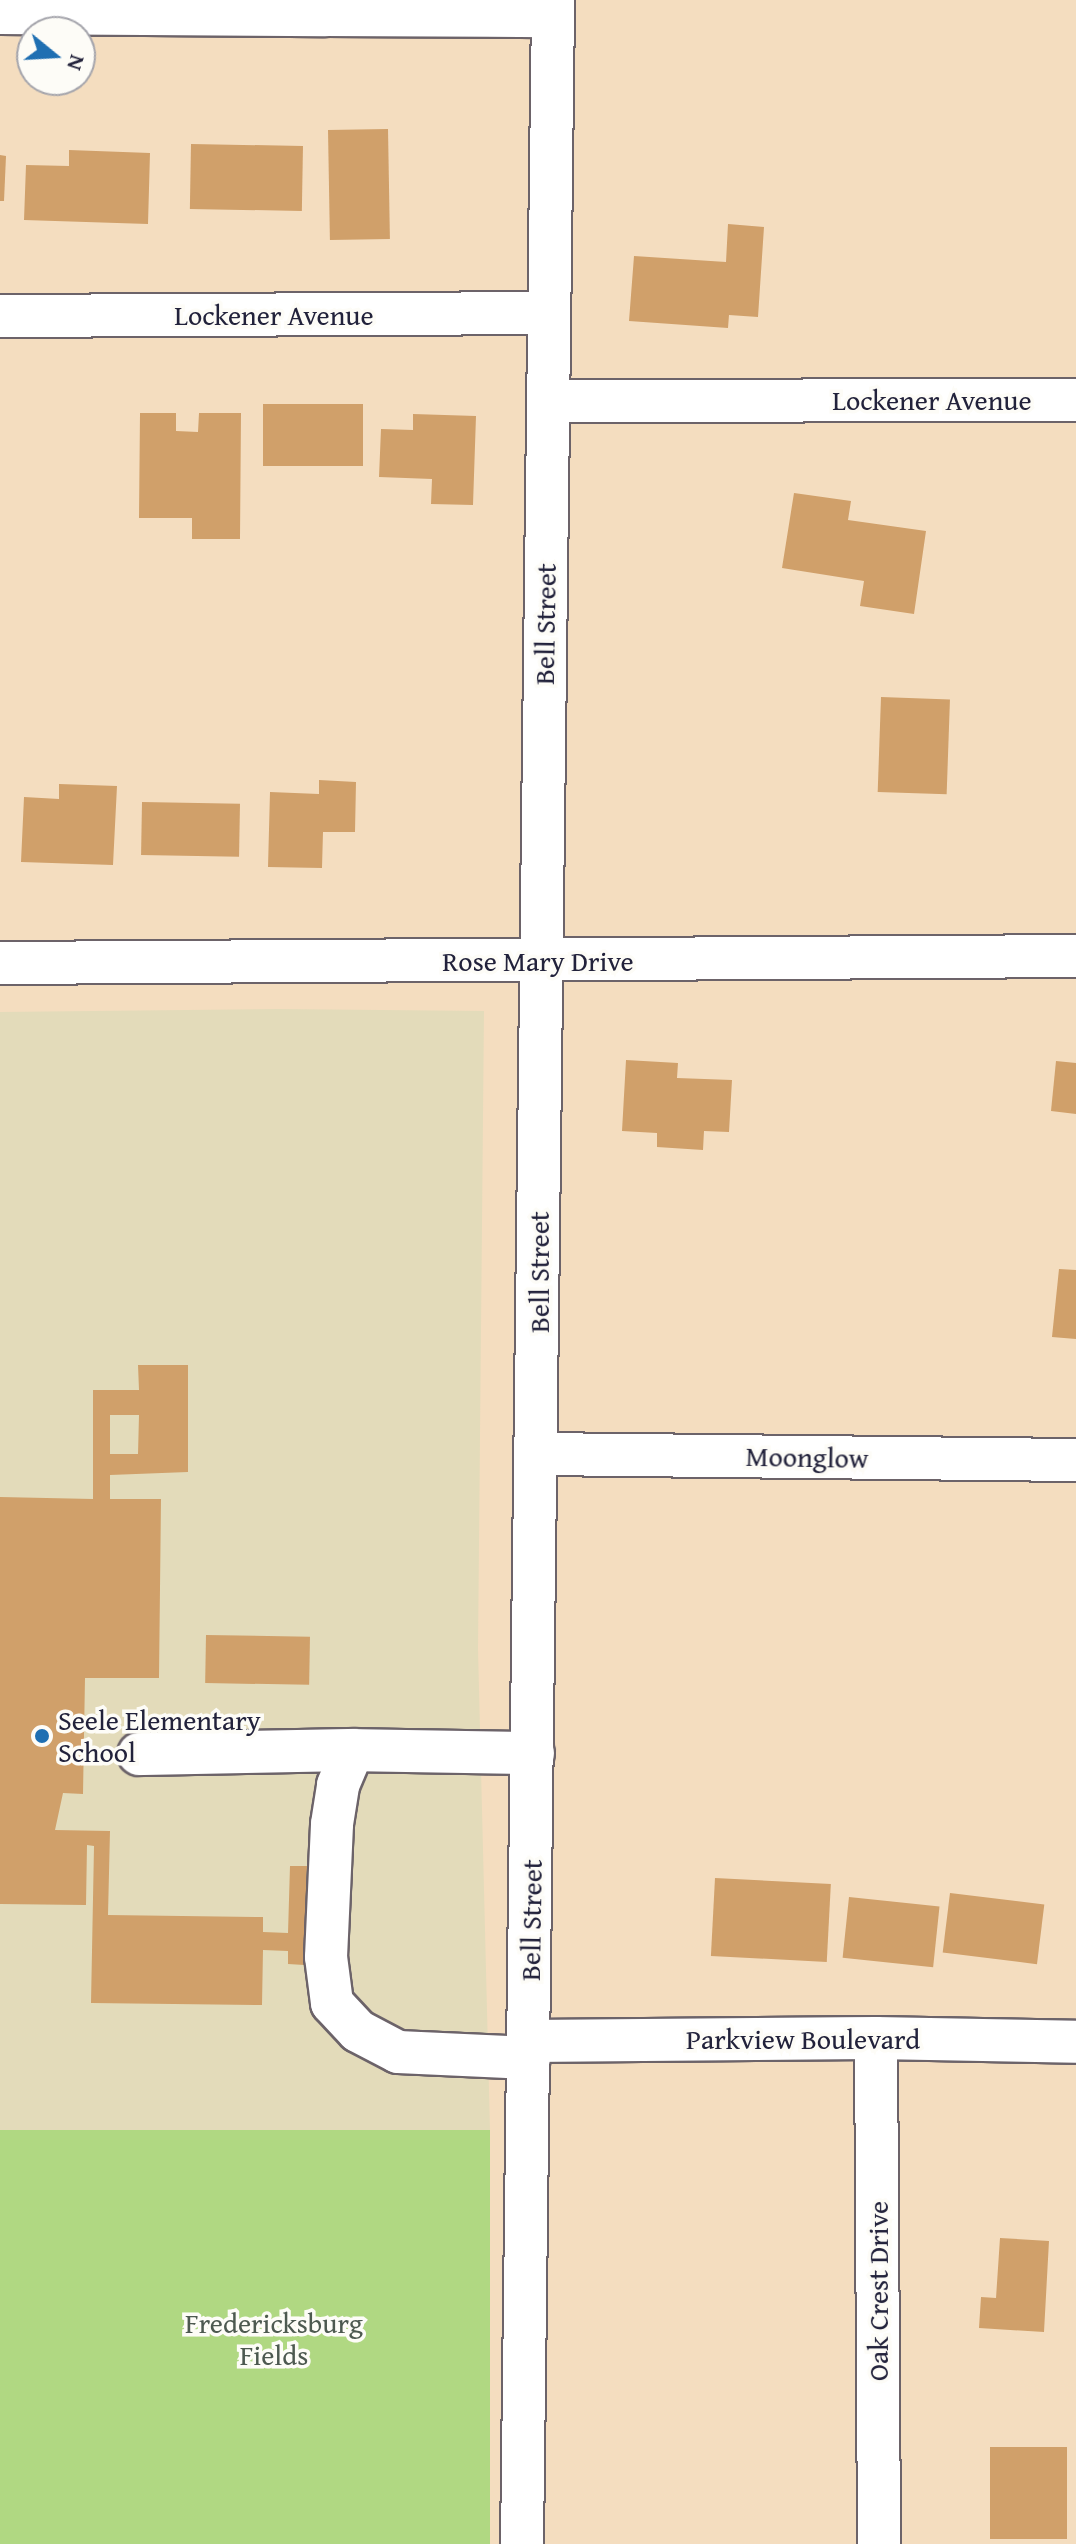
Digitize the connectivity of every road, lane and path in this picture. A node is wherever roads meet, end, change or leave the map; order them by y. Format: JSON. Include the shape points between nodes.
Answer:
{"nodes":[{"id":1,"x":327,"y":8,"type":"edge"},
{"id":2,"x":552,"y":8,"type":"edge"},
{"id":3,"x":0,"y":13,"type":"edge"},
{"id":4,"x":547,"y":313,"type":"junction"},
{"id":5,"x":0,"y":316,"type":"edge"},
{"id":6,"x":1076,"y":400,"type":"edge"},
{"id":7,"x":548,"y":401,"type":"junction"},
{"id":8,"x":1076,"y":956,"type":"edge"},
{"id":9,"x":542,"y":961,"type":"junction"},
{"id":10,"x":0,"y":963,"type":"edge"},
{"id":11,"x":538,"y":1454,"type":"junction"},
{"id":12,"x":1076,"y":1460,"type":"edge"},
{"id":13,"x":353,"y":1750,"type":"junction"},
{"id":14,"x":533,"y":1753,"type":"junction"},
{"id":15,"x":139,"y":1754,"type":"dead end"},
{"id":16,"x":876,"y":2038,"type":"junction"},
{"id":17,"x":1076,"y":2042,"type":"edge"},
{"id":18,"x":529,"y":2050,"type":"junction"},
{"id":19,"x":522,"y":2544,"type":"edge"},
{"id":20,"x":879,"y":2544,"type":"edge"}],
"edges":[{"from":1,"to":2,"type":"street"},
{"from":1,"to":3,"type":"street"},
{"from":2,"to":4,"type":"street","name":"Bell Street"},
{"from":4,"to":5,"type":"street","name":"Lockener Avenue"},
{"from":4,"to":7,"type":"street","name":"Bell Street"},
{"from":6,"to":7,"type":"street","name":"Lockener Avenue"},
{"from":7,"to":9,"type":"street","name":"Bell Street"},
{"from":8,"to":9,"type":"street","name":"Rose Mary Drive"},
{"from":9,"to":10,"type":"street","name":"Rose Mary Drive"},
{"from":9,"to":11,"type":"street","name":"Bell Street"},
{"from":11,"to":12,"type":"street","name":"Moonglow"},
{"from":11,"to":14,"type":"street","name":"Bell Street"},
{"from":13,"to":14,"type":"street"},
{"from":13,"to":15,"type":"street"},
{"from":13,"to":18,"type":"street","name":"Parkview Boulevard","via":[[338,1785],[332,1824],[326,1957],[332,2003],[358,2031],[398,2052]]},
{"from":14,"to":18,"type":"street","name":"Bell Street"},
{"from":16,"to":17,"type":"street","name":"Parkview Boulevard"},
{"from":16,"to":18,"type":"street","name":"Parkview Boulevard"},
{"from":16,"to":20,"type":"street","name":"Oak Crest Drive"},
{"from":18,"to":19,"type":"street","name":"Bell Street"}]}
